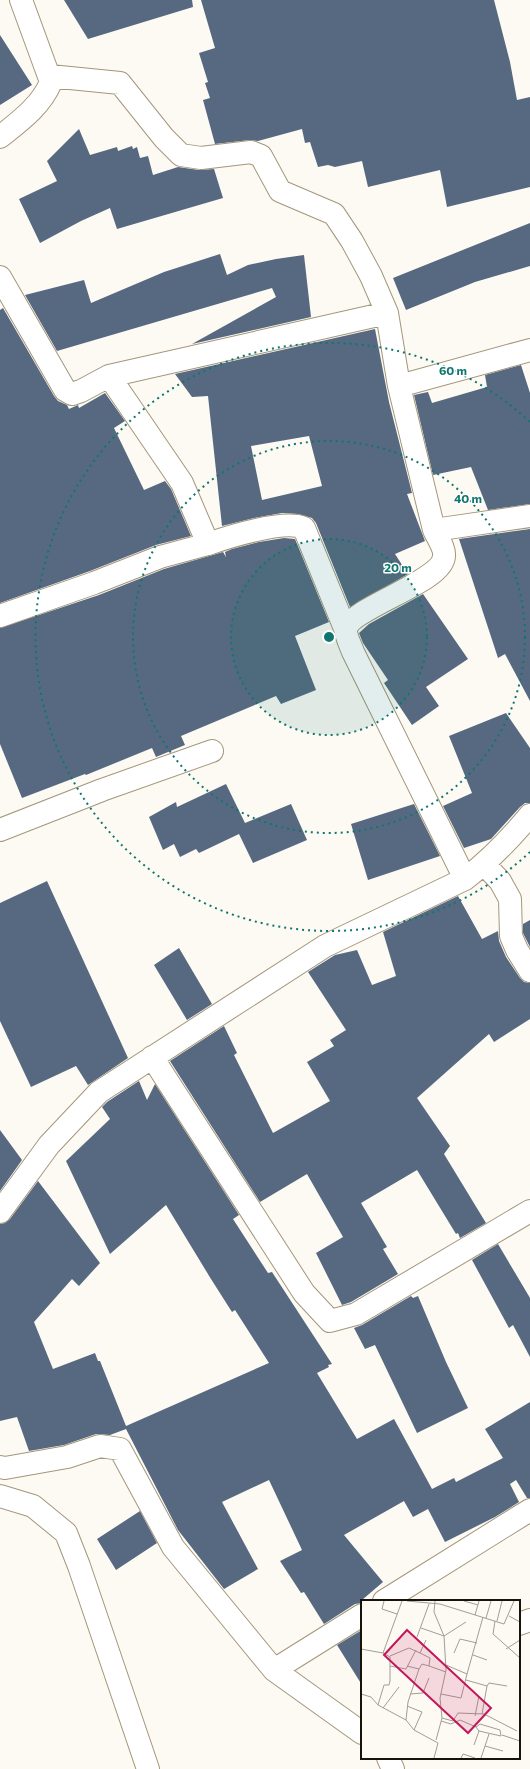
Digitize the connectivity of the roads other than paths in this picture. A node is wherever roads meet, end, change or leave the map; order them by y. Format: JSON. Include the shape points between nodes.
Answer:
{"nodes":[{"id":1,"x":21,"y":0,"type":"edge"},
{"id":2,"x":50,"y":76,"type":"junction"},
{"id":3,"x":0,"y":137,"type":"edge"},
{"id":4,"x":0,"y":277,"type":"edge"},
{"id":5,"x":387,"y":313,"type":"junction"},
{"id":6,"x":530,"y":350,"type":"edge"},
{"id":7,"x":109,"y":376,"type":"junction"},
{"id":8,"x":400,"y":386,"type":"junction"},
{"id":9,"x":530,"y":516,"type":"edge"},
{"id":10,"x":434,"y":530,"type":"junction"},
{"id":11,"x":208,"y":544,"type":"junction"},
{"id":12,"x":0,"y":616,"type":"edge"},
{"id":13,"x":346,"y":631,"type":"junction"},
{"id":14,"x":212,"y":751,"type":"dead end"},
{"id":15,"x":530,"y":815,"type":"edge"},
{"id":16,"x":0,"y":830,"type":"edge"},
{"id":17,"x":484,"y":864,"type":"junction"},
{"id":18,"x":465,"y":878,"type":"junction"},
{"id":19,"x":530,"y":972,"type":"edge"},
{"id":20,"x":152,"y":1057,"type":"junction"},
{"id":21,"x":530,"y":1211,"type":"edge"},
{"id":22,"x":0,"y":1212,"type":"edge"},
{"id":23,"x":0,"y":1467,"type":"edge"},
{"id":24,"x":0,"y":1496,"type":"edge"},
{"id":25,"x":530,"y":1510,"type":"edge"},
{"id":26,"x":386,"y":1600,"type":"edge"},
{"id":27,"x":361,"y":1616,"type":"edge"},
{"id":28,"x":530,"y":1620,"type":"edge"},
{"id":29,"x":520,"y":1624,"type":"edge"},
{"id":30,"x":274,"y":1670,"type":"junction"},
{"id":31,"x":361,"y":1731,"type":"edge"},
{"id":32,"x":388,"y":1759,"type":"edge"},
{"id":33,"x":148,"y":1769,"type":"edge"},
{"id":34,"x":393,"y":1769,"type":"edge"}],
"edges":[{"from":1,"to":2,"type":"street"},
{"from":2,"to":3,"type":"street","via":[[51,82],[46,94]]},
{"from":2,"to":5,"type":"street","via":[[120,83],[181,155],[201,158],[251,152],[261,156],[280,191],[334,214],[371,276]]},
{"from":4,"to":7,"type":"street","via":[[65,390],[72,394],[76,393]]},
{"from":5,"to":7,"type":"street"},
{"from":5,"to":8,"type":"street"},
{"from":6,"to":8,"type":"street"},
{"from":7,"to":11,"type":"street","via":[[182,482]]},
{"from":8,"to":10,"type":"street"},
{"from":9,"to":10,"type":"street"},
{"from":10,"to":13,"type":"street","via":[[442,546],[444,556],[441,565],[416,584],[360,613]]},
{"from":11,"to":12,"type":"street","via":[[160,557]]},
{"from":11,"to":13,"type":"street","via":[[247,531],[295,526],[304,528]]},
{"from":13,"to":18,"type":"street","via":[[353,652]]},
{"from":14,"to":16,"type":"street"},
{"from":15,"to":17,"type":"street"},
{"from":17,"to":18,"type":"street"},
{"from":17,"to":19,"type":"street","via":[[500,881],[510,899],[511,936],[516,950]]},
{"from":18,"to":20,"type":"street","via":[[325,946]]},
{"from":20,"to":21,"type":"street","via":[[304,1293],[330,1321],[356,1314]]},
{"from":20,"to":22,"type":"street","via":[[99,1092],[49,1145]]},
{"from":23,"to":30,"type":"street","via":[[67,1457],[100,1446],[120,1449],[173,1547]]},
{"from":24,"to":33,"type":"street","via":[[33,1506],[66,1533]]},
{"from":25,"to":26,"type":"street"},
{"from":27,"to":30,"type":"street"},
{"from":28,"to":29,"type":"street"},
{"from":30,"to":31,"type":"street"},
{"from":32,"to":34,"type":"street"}]}
